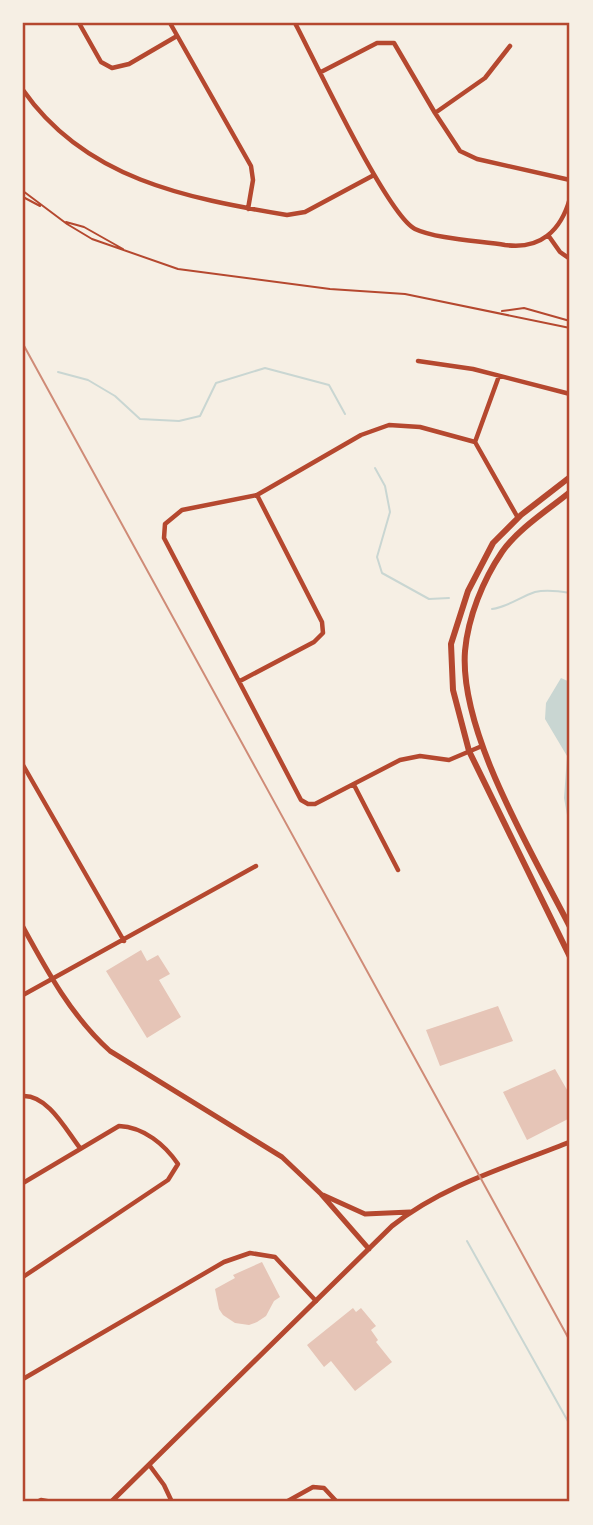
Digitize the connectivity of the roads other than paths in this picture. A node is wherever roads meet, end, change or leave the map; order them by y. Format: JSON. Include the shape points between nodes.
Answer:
{"nodes":[{"id":1,"x":79,"y":23,"type":"edge"},
{"id":2,"x":170,"y":23,"type":"edge"},
{"id":3,"x":295,"y":23,"type":"edge"},
{"id":4,"x":177,"y":37,"type":"junction"},
{"id":5,"x":510,"y":46,"type":"dead end"},
{"id":6,"x":321,"y":72,"type":"junction"},
{"id":7,"x":23,"y":90,"type":"edge"},
{"id":8,"x":435,"y":113,"type":"junction"},
{"id":9,"x":374,"y":175,"type":"junction"},
{"id":10,"x":570,"y":180,"type":"edge"},
{"id":11,"x":570,"y":198,"type":"edge"},
{"id":12,"x":248,"y":209,"type":"junction"},
{"id":13,"x":548,"y":235,"type":"junction"},
{"id":14,"x":570,"y":259,"type":"edge"},
{"id":15,"x":418,"y":361,"type":"dead end"},
{"id":16,"x":499,"y":376,"type":"junction"},
{"id":17,"x":570,"y":394,"type":"edge"},
{"id":18,"x":475,"y":442,"type":"junction"},
{"id":19,"x":570,"y":477,"type":"edge"},
{"id":20,"x":570,"y":492,"type":"edge"},
{"id":21,"x":257,"y":495,"type":"junction"},
{"id":22,"x":518,"y":518,"type":"junction"},
{"id":23,"x":240,"y":681,"type":"junction"},
{"id":24,"x":482,"y":746,"type":"junction"},
{"id":25,"x":469,"y":751,"type":"junction"},
{"id":26,"x":23,"y":765,"type":"edge"},
{"id":27,"x":353,"y":785,"type":"junction"},
{"id":28,"x":256,"y":866,"type":"dead end"},
{"id":29,"x":397,"y":870,"type":"dead end"},
{"id":30,"x":23,"y":927,"type":"edge"},
{"id":31,"x":570,"y":927,"type":"edge"},
{"id":32,"x":124,"y":941,"type":"junction"},
{"id":33,"x":570,"y":957,"type":"edge"},
{"id":34,"x":52,"y":979,"type":"junction"},
{"id":35,"x":23,"y":995,"type":"edge"},
{"id":36,"x":23,"y":1096,"type":"edge"},
{"id":37,"x":570,"y":1142,"type":"edge"},
{"id":38,"x":80,"y":1148,"type":"junction"},
{"id":39,"x":23,"y":1183,"type":"edge"},
{"id":40,"x":321,"y":1194,"type":"junction"},
{"id":41,"x":410,"y":1212,"type":"junction"},
{"id":42,"x":369,"y":1249,"type":"junction"},
{"id":43,"x":23,"y":1277,"type":"edge"},
{"id":44,"x":316,"y":1301,"type":"junction"},
{"id":45,"x":23,"y":1379,"type":"edge"},
{"id":46,"x":150,"y":1466,"type":"junction"},
{"id":47,"x":37,"y":1502,"type":"edge"},
{"id":48,"x":52,"y":1502,"type":"edge"},
{"id":49,"x":111,"y":1502,"type":"edge"},
{"id":50,"x":172,"y":1502,"type":"edge"},
{"id":51,"x":285,"y":1502,"type":"edge"},
{"id":52,"x":337,"y":1502,"type":"edge"}],
"edges":[{"from":1,"to":4,"type":"street","via":[[101,62],[112,68],[129,64]]},
{"from":2,"to":4,"type":"street"},
{"from":3,"to":6,"type":"street"},
{"from":4,"to":12,"type":"street","via":[[251,166]]},
{"from":5,"to":8,"type":"street","via":[[485,79]]},
{"from":6,"to":8,"type":"street","via":[[377,43],[394,43]]},
{"from":6,"to":9,"type":"street"},
{"from":7,"to":12,"type":"street","via":[[39,113],[89,154],[125,175]]},
{"from":8,"to":10,"type":"street","via":[[460,151]]},
{"from":9,"to":12,"type":"street","via":[[305,212],[287,215]]},
{"from":9,"to":13,"type":"street","via":[[400,216],[414,229],[514,246],[532,244]]},
{"from":11,"to":13,"type":"street","via":[[560,226]]},
{"from":13,"to":14,"type":"street"},
{"from":15,"to":16,"type":"street"},
{"from":16,"to":17,"type":"street"},
{"from":16,"to":18,"type":"street"},
{"from":18,"to":21,"type":"street","via":[[420,427],[390,425],[361,435]]},
{"from":18,"to":22,"type":"street"},
{"from":19,"to":22,"type":"main road"},
{"from":20,"to":24,"type":"main road","via":[[503,551],[479,596],[465,652],[467,687]]},
{"from":21,"to":23,"type":"street","via":[[322,622],[323,633]]},
{"from":21,"to":23,"type":"street","via":[[182,510],[165,524],[164,538]]},
{"from":22,"to":25,"type":"main road","via":[[486,555],[468,591],[452,644],[453,690]]},
{"from":23,"to":27,"type":"street","via":[[301,800],[315,804]]},
{"from":24,"to":25,"type":"street"},
{"from":24,"to":31,"type":"main road"},
{"from":25,"to":27,"type":"street","via":[[449,760],[420,756],[400,760]]},
{"from":25,"to":33,"type":"main road"},
{"from":26,"to":32,"type":"street"},
{"from":27,"to":29,"type":"street"},
{"from":28,"to":32,"type":"street"},
{"from":30,"to":34,"type":"street"},
{"from":32,"to":34,"type":"street"},
{"from":34,"to":35,"type":"street"},
{"from":34,"to":40,"type":"street","via":[[92,1035],[110,1051],[282,1157]]},
{"from":36,"to":38,"type":"street","via":[[46,1104]]},
{"from":37,"to":41,"type":"street"},
{"from":38,"to":39,"type":"street"},
{"from":38,"to":43,"type":"street","via":[[119,1126],[132,1126],[166,1147],[178,1164],[168,1180]]},
{"from":40,"to":41,"type":"street","via":[[365,1214]]},
{"from":40,"to":42,"type":"street"},
{"from":41,"to":42,"type":"street"},
{"from":42,"to":44,"type":"street"},
{"from":44,"to":45,"type":"street","via":[[275,1257],[250,1253],[224,1262]]},
{"from":44,"to":46,"type":"street"},
{"from":46,"to":49,"type":"street"},
{"from":46,"to":50,"type":"street"},
{"from":47,"to":48,"type":"street"},
{"from":51,"to":52,"type":"street","via":[[313,1487],[324,1488]]}]}
